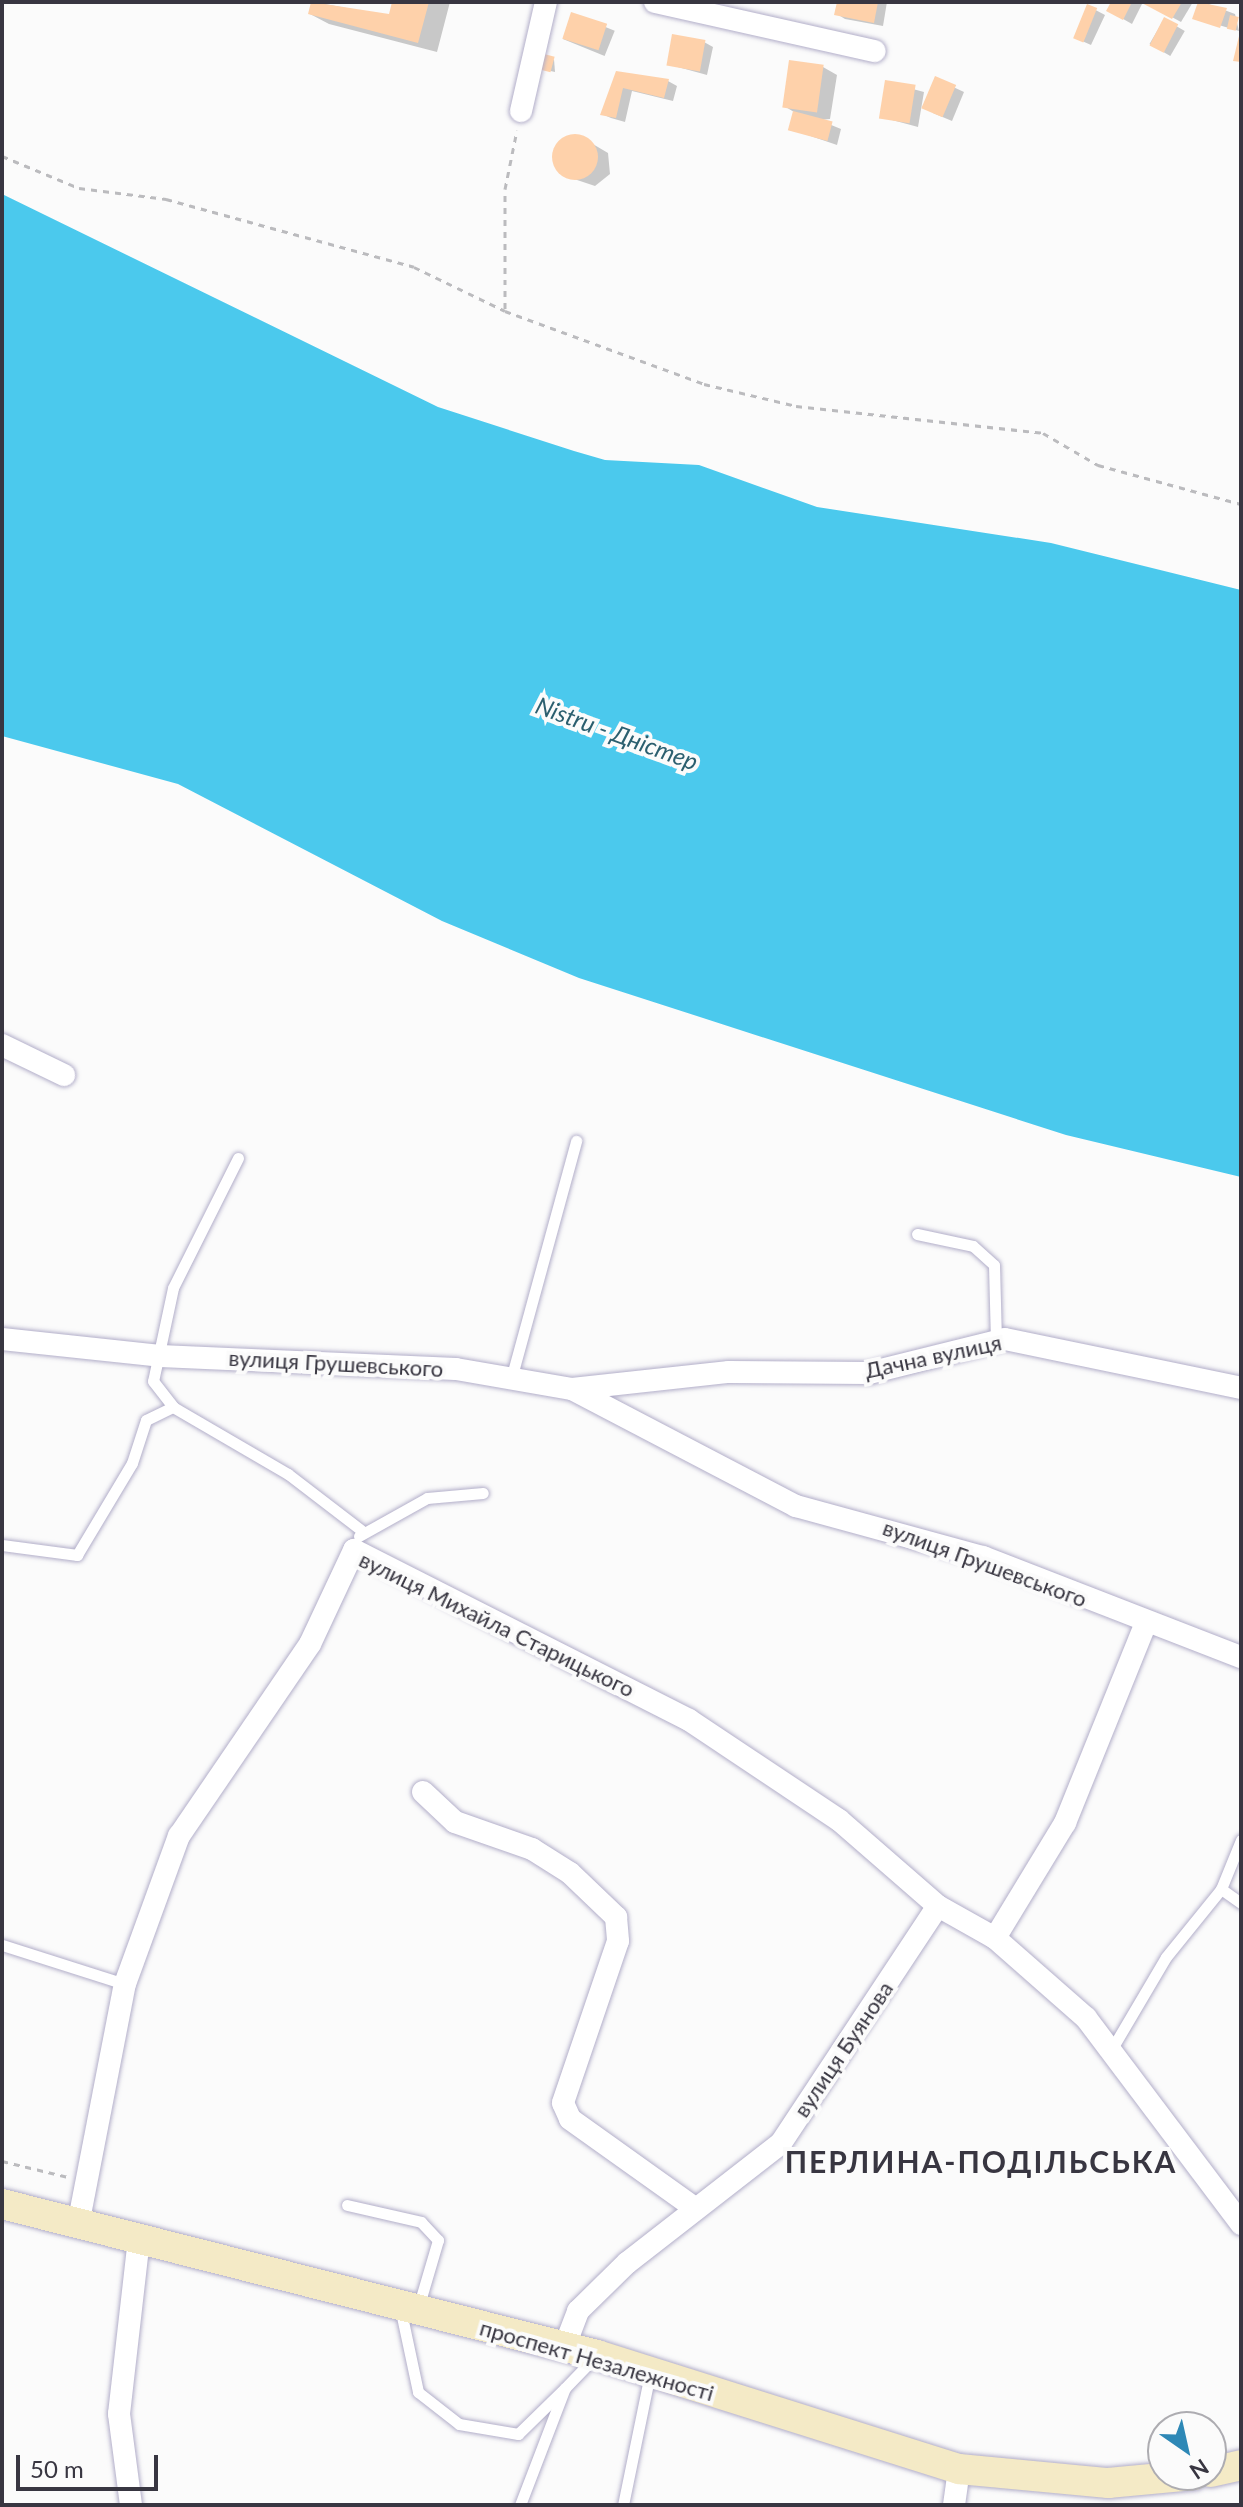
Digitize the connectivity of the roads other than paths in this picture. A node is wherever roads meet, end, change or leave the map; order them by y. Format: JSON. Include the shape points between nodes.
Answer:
{"nodes":[{"id":1,"x":546,"y":2,"type":"edge"},
{"id":2,"x":655,"y":2,"type":"edge"},
{"id":3,"x":875,"y":51,"type":"dead end"},
{"id":4,"x":521,"y":111,"type":"road end"},
{"id":5,"x":2,"y":1045,"type":"edge"},
{"id":6,"x":64,"y":1075,"type":"dead end"},
{"id":7,"x":576,"y":1141,"type":"dead end"},
{"id":8,"x":238,"y":1158,"type":"dead end"},
{"id":9,"x":917,"y":1234,"type":"dead end"},
{"id":10,"x":2,"y":1339,"type":"edge"},
{"id":11,"x":996,"y":1342,"type":"junction"},
{"id":12,"x":160,"y":1356,"type":"junction"},
{"id":13,"x":510,"y":1382,"type":"junction"},
{"id":14,"x":1241,"y":1388,"type":"edge"},
{"id":15,"x":572,"y":1389,"type":"junction"},
{"id":16,"x":173,"y":1407,"type":"junction"},
{"id":17,"x":483,"y":1493,"type":"dead end"},
{"id":18,"x":358,"y":1540,"type":"junction"},
{"id":19,"x":2,"y":1545,"type":"edge"},
{"id":20,"x":1146,"y":1623,"type":"junction"},
{"id":21,"x":1241,"y":1657,"type":"edge"},
{"id":22,"x":423,"y":1792,"type":"dead end"},
{"id":23,"x":1241,"y":1840,"type":"edge"},
{"id":24,"x":1221,"y":1889,"type":"junction"},
{"id":25,"x":1241,"y":1903,"type":"edge"},
{"id":26,"x":938,"y":1906,"type":"junction"},
{"id":27,"x":995,"y":1938,"type":"junction"},
{"id":28,"x":2,"y":1945,"type":"edge"},
{"id":29,"x":125,"y":1984,"type":"junction"},
{"id":30,"x":1110,"y":2052,"type":"junction"},
{"id":31,"x":2,"y":2204,"type":"edge"},
{"id":32,"x":347,"y":2205,"type":"dead end"},
{"id":33,"x":695,"y":2208,"type":"junction"},
{"id":34,"x":1241,"y":2224,"type":"edge"},
{"id":35,"x":78,"y":2225,"type":"junction"},
{"id":36,"x":139,"y":2238,"type":"junction"},
{"id":37,"x":408,"y":2306,"type":"junction"},
{"id":38,"x":564,"y":2348,"type":"junction"},
{"id":39,"x":597,"y":2355,"type":"junction"},
{"id":40,"x":650,"y":2372,"type":"junction"},
{"id":41,"x":565,"y":2388,"type":"junction"},
{"id":42,"x":959,"y":2469,"type":"junction"},
{"id":43,"x":1147,"y":2479,"type":"edge"},
{"id":44,"x":131,"y":2505,"type":"edge"},
{"id":45,"x":520,"y":2505,"type":"edge"},
{"id":46,"x":623,"y":2505,"type":"edge"},
{"id":47,"x":954,"y":2505,"type":"edge"}],
"edges":[{"from":1,"to":4,"type":"street"},
{"from":2,"to":3,"type":"street"},
{"from":5,"to":6,"type":"street"},
{"from":7,"to":13,"type":"lane"},
{"from":8,"to":12,"type":"lane","via":[[173,1288]]},
{"from":9,"to":11,"type":"lane","via":[[973,1246],[994,1265]]},
{"from":10,"to":12,"type":"street","name":"вулиця Грушевського"},
{"from":11,"to":14,"type":"street","name":"Дачна вулиця","via":[[1134,1362]]},
{"from":11,"to":15,"type":"street","name":"Дачна вулиця","via":[[869,1373],[729,1372]]},
{"from":12,"to":13,"type":"street","name":"вулиця Грушевського","via":[[456,1369]]},
{"from":12,"to":16,"type":"lane","via":[[153,1381]]},
{"from":13,"to":15,"type":"street","name":"вулиця Грушевського"},
{"from":15,"to":20,"type":"street","name":"вулиця Грушевського","via":[[796,1506],[956,1548]]},
{"from":16,"to":18,"type":"lane","via":[[288,1474]]},
{"from":16,"to":19,"type":"lane","via":[[146,1420],[132,1463],[77,1555]]},
{"from":17,"to":18,"type":"lane","via":[[427,1498]]},
{"from":18,"to":26,"type":"street","name":"вулиця Михайла Старицького","via":[[689,1720],[839,1820]]},
{"from":18,"to":29,"type":"street","name":"вулиця Михайла Старицького","via":[[310,1644],[179,1836]]},
{"from":20,"to":21,"type":"street","name":"вулиця Грушевського"},
{"from":20,"to":27,"type":"street","via":[[1065,1823]]},
{"from":22,"to":33,"type":"street","via":[[455,1822],[532,1849],[570,1873],[616,1917],[618,1941],[563,2103],[570,2119]]},
{"from":23,"to":24,"type":"lane"},
{"from":24,"to":25,"type":"lane"},
{"from":24,"to":30,"type":"lane","via":[[1166,1957]]},
{"from":26,"to":27,"type":"street","name":"вулиця Михайла Старицького"},
{"from":26,"to":33,"type":"street","name":"вулиця Буянова","via":[[781,2143]]},
{"from":27,"to":30,"type":"street","name":"вулиця Михайла Старицького","via":[[1086,2018]]},
{"from":28,"to":29,"type":"lane"},
{"from":29,"to":35,"type":"street","name":"вулиця Михайла Старицького"},
{"from":30,"to":34,"type":"street","name":"вулиця Михайла Старицького"},
{"from":31,"to":35,"type":"main road","name":"проспект Незалежності"},
{"from":32,"to":37,"type":"lane","via":[[421,2222],[438,2240]]},
{"from":33,"to":38,"type":"street","name":"вулиця Буянова","via":[[578,2311]]},
{"from":35,"to":36,"type":"main road","name":"проспект Незалежності"},
{"from":36,"to":37,"type":"main road","name":"проспект Незалежності"},
{"from":36,"to":44,"type":"street","via":[[119,2414]]},
{"from":37,"to":38,"type":"main road","name":"проспект Незалежності"},
{"from":37,"to":41,"type":"lane","via":[[418,2392],[459,2424],[518,2434]]},
{"from":38,"to":39,"type":"main road","name":"проспект Незалежності"},
{"from":39,"to":40,"type":"main road","name":"проспект Незалежності"},
{"from":39,"to":41,"type":"lane"},
{"from":40,"to":42,"type":"main road","name":"проспект Незалежності"},
{"from":40,"to":46,"type":"lane"},
{"from":41,"to":45,"type":"lane"},
{"from":42,"to":43,"type":"main road","name":"проспект Незалежності","via":[[1108,2483]]},
{"from":42,"to":47,"type":"street"}]}
